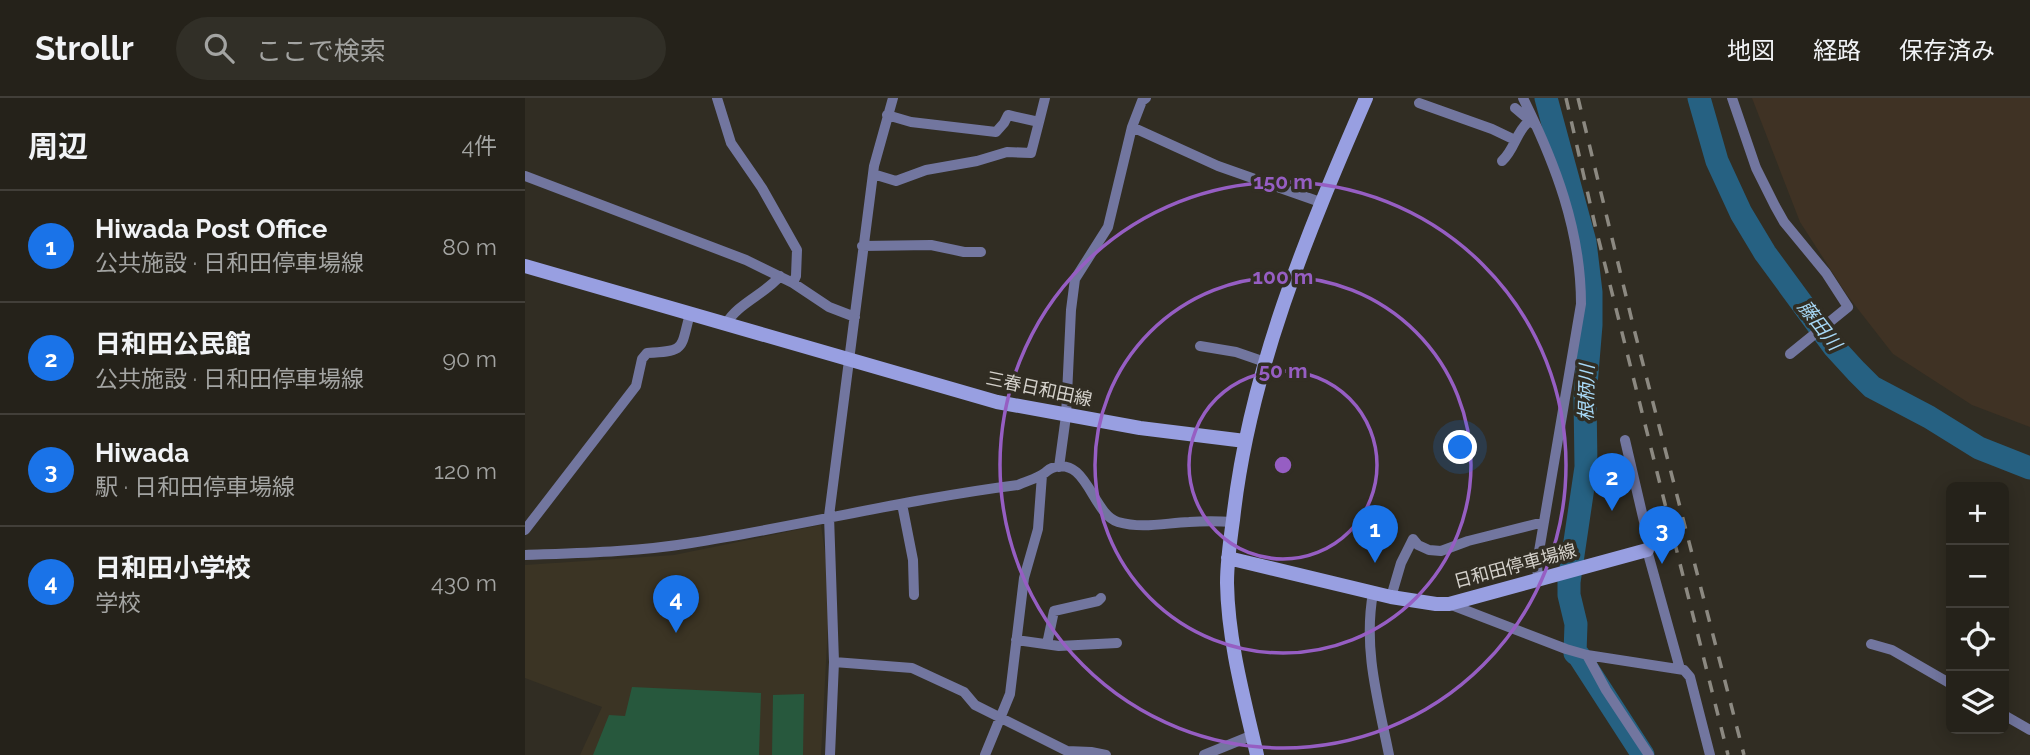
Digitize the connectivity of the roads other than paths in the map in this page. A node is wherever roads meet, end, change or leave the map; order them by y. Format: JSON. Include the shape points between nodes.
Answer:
{"nodes":[{"id":1,"x":717,"y":98,"type":"edge"},
{"id":2,"x":893,"y":98,"type":"edge"},
{"id":3,"x":1045,"y":98,"type":"edge"},
{"id":4,"x":1146,"y":98,"type":"edge"},
{"id":5,"x":1366,"y":98,"type":"edge"},
{"id":6,"x":1523,"y":98,"type":"edge"},
{"id":7,"x":1732,"y":98,"type":"edge"},
{"id":8,"x":1419,"y":103,"type":"dead end"},
{"id":9,"x":1515,"y":108,"type":"dead end"},
{"id":10,"x":887,"y":115,"type":"junction"},
{"id":11,"x":1038,"y":122,"type":"junction"},
{"id":12,"x":1532,"y":123,"type":"junction"},
{"id":13,"x":1132,"y":127,"type":"junction"},
{"id":14,"x":1515,"y":140,"type":"junction"},
{"id":15,"x":1502,"y":161,"type":"dead end"},
{"id":16,"x":873,"y":174,"type":"junction"},
{"id":17,"x":525,"y":176,"type":"edge"},
{"id":18,"x":1323,"y":203,"type":"junction"},
{"id":19,"x":862,"y":246,"type":"junction"},
{"id":20,"x":981,"y":252,"type":"dead end"},
{"id":21,"x":525,"y":266,"type":"edge"},
{"id":22,"x":780,"y":276,"type":"junction"},
{"id":23,"x":793,"y":283,"type":"junction"},
{"id":24,"x":690,"y":314,"type":"junction"},
{"id":25,"x":855,"y":317,"type":"junction"},
{"id":26,"x":726,"y":324,"type":"junction"},
{"id":27,"x":1201,"y":346,"type":"dead end"},
{"id":28,"x":1790,"y":354,"type":"dead end"},
{"id":29,"x":851,"y":361,"type":"junction"},
{"id":30,"x":1265,"y":362,"type":"junction"},
{"id":31,"x":1066,"y":416,"type":"junction"},
{"id":32,"x":1625,"y":440,"type":"dead end"},
{"id":33,"x":1245,"y":441,"type":"junction"},
{"id":34,"x":1059,"y":467,"type":"junction"},
{"id":35,"x":1042,"y":475,"type":"junction"},
{"id":36,"x":902,"y":504,"type":"junction"},
{"id":37,"x":829,"y":516,"type":"junction"},
{"id":38,"x":1544,"y":522,"type":"junction"},
{"id":39,"x":1233,"y":523,"type":"junction"},
{"id":40,"x":525,"y":530,"type":"edge"},
{"id":41,"x":1647,"y":550,"type":"junction"},
{"id":42,"x":525,"y":555,"type":"edge"},
{"id":43,"x":1228,"y":558,"type":"junction"},
{"id":44,"x":1538,"y":579,"type":"junction"},
{"id":45,"x":1373,"y":593,"type":"junction"},
{"id":46,"x":914,"y":595,"type":"dead end"},
{"id":47,"x":1391,"y":597,"type":"junction"},
{"id":48,"x":1101,"y":598,"type":"dead end"},
{"id":49,"x":1449,"y":604,"type":"junction"},
{"id":50,"x":1016,"y":640,"type":"junction"},
{"id":51,"x":1117,"y":643,"type":"dead end"},
{"id":52,"x":1047,"y":644,"type":"junction"},
{"id":53,"x":1871,"y":644,"type":"dead end"},
{"id":54,"x":1587,"y":654,"type":"junction"},
{"id":55,"x":834,"y":662,"type":"junction"},
{"id":56,"x":1680,"y":669,"type":"junction"},
{"id":57,"x":1946,"y":681,"type":"edge"},
{"id":58,"x":2009,"y":718,"type":"edge"},
{"id":59,"x":1000,"y":719,"type":"junction"},
{"id":60,"x":2030,"y":730,"type":"edge"},
{"id":61,"x":1253,"y":735,"type":"junction"},
{"id":62,"x":830,"y":755,"type":"edge"},
{"id":63,"x":985,"y":755,"type":"edge"},
{"id":64,"x":1106,"y":755,"type":"edge"},
{"id":65,"x":1204,"y":755,"type":"edge"},
{"id":66,"x":1257,"y":755,"type":"edge"},
{"id":67,"x":1389,"y":755,"type":"edge"},
{"id":68,"x":1649,"y":755,"type":"edge"},
{"id":69,"x":1710,"y":755,"type":"edge"}],
"edges":[{"from":1,"to":23,"type":"street","via":[[731,142],[797,250]]},
{"from":2,"to":10,"type":"street"},
{"from":3,"to":11,"type":"street"},
{"from":4,"to":13,"type":"street"},
{"from":5,"to":18,"type":"main road"},
{"from":6,"to":12,"type":"street"},
{"from":7,"to":28,"type":"street","via":[[1756,169],[1775,206],[1848,307]]},
{"from":8,"to":14,"type":"street"},
{"from":9,"to":12,"type":"street"},
{"from":10,"to":11,"type":"street","via":[[996,131],[1008,115]]},
{"from":10,"to":16,"type":"street"},
{"from":11,"to":16,"type":"street","via":[[1031,153],[1007,152],[896,181]]},
{"from":12,"to":14,"type":"street","via":[[1520,129]]},
{"from":12,"to":38,"type":"street","via":[[1567,203],[1581,291]]},
{"from":13,"to":18,"type":"street","via":[[1218,166]]},
{"from":13,"to":31,"type":"street","via":[[1108,227],[1075,279]]},
{"from":14,"to":15,"type":"street"},
{"from":16,"to":19,"type":"street"},
{"from":17,"to":22,"type":"street"},
{"from":18,"to":30,"type":"main road"},
{"from":19,"to":20,"type":"street","via":[[931,244]]},
{"from":19,"to":25,"type":"street"},
{"from":21,"to":24,"type":"main road","name":"三春日和田線"},
{"from":22,"to":23,"type":"street"},
{"from":22,"to":26,"type":"street"},
{"from":23,"to":25,"type":"street","via":[[829,307]]},
{"from":24,"to":26,"type":"main road","name":"三春日和田線"},
{"from":24,"to":40,"type":"street","via":[[681,346],[674,352],[647,353],[636,386]]},
{"from":25,"to":29,"type":"street"},
{"from":26,"to":29,"type":"main road","name":"三春日和田線"},
{"from":27,"to":30,"type":"street"},
{"from":29,"to":31,"type":"main road","name":"三春日和田線","via":[[997,402]]},
{"from":29,"to":37,"type":"street"},
{"from":30,"to":33,"type":"main road"},
{"from":31,"to":33,"type":"main road","name":"三春日和田線"},
{"from":31,"to":34,"type":"street"},
{"from":32,"to":41,"type":"street"},
{"from":33,"to":39,"type":"main road"},
{"from":34,"to":35,"type":"street"},
{"from":34,"to":39,"type":"street","via":[[1078,474],[1104,514],[1118,522]]},
{"from":35,"to":36,"type":"street","via":[[1018,485]]},
{"from":35,"to":50,"type":"street","via":[[1038,529],[1024,578]]},
{"from":36,"to":37,"type":"street"},
{"from":36,"to":46,"type":"street","via":[[913,560]]},
{"from":37,"to":42,"type":"street","via":[[688,544]]},
{"from":37,"to":55,"type":"street"},
{"from":38,"to":44,"type":"street"},
{"from":38,"to":47,"type":"street","via":[[1441,551],[1429,550],[1413,539]]},
{"from":39,"to":43,"type":"main road"},
{"from":41,"to":44,"type":"main road","name":"日和田停車場線"},
{"from":41,"to":56,"type":"street"},
{"from":43,"to":45,"type":"main road","name":"日和田停車場線"},
{"from":43,"to":61,"type":"main road","via":[[1232,636]]},
{"from":44,"to":49,"type":"main road","name":"日和田停車場線"},
{"from":45,"to":47,"type":"main road","name":"日和田停車場線"},
{"from":45,"to":67,"type":"street","via":[[1370,658]]},
{"from":47,"to":49,"type":"main road","name":"日和田停車場線"},
{"from":48,"to":52,"type":"street","via":[[1054,611]]},
{"from":49,"to":54,"type":"street"},
{"from":50,"to":52,"type":"street"},
{"from":50,"to":59,"type":"street","via":[[1010,694]]},
{"from":51,"to":52,"type":"street"},
{"from":53,"to":57,"type":"street","via":[[1892,650]]},
{"from":54,"to":56,"type":"street"},
{"from":54,"to":68,"type":"street"},
{"from":55,"to":59,"type":"street","via":[[912,668],[964,692],[975,705]]},
{"from":55,"to":62,"type":"street"},
{"from":56,"to":69,"type":"street","via":[[1689,674]]},
{"from":58,"to":60,"type":"street"},
{"from":59,"to":63,"type":"street"},
{"from":59,"to":64,"type":"street","via":[[1066,751]]},
{"from":61,"to":65,"type":"street"},
{"from":61,"to":66,"type":"main road"}]}
